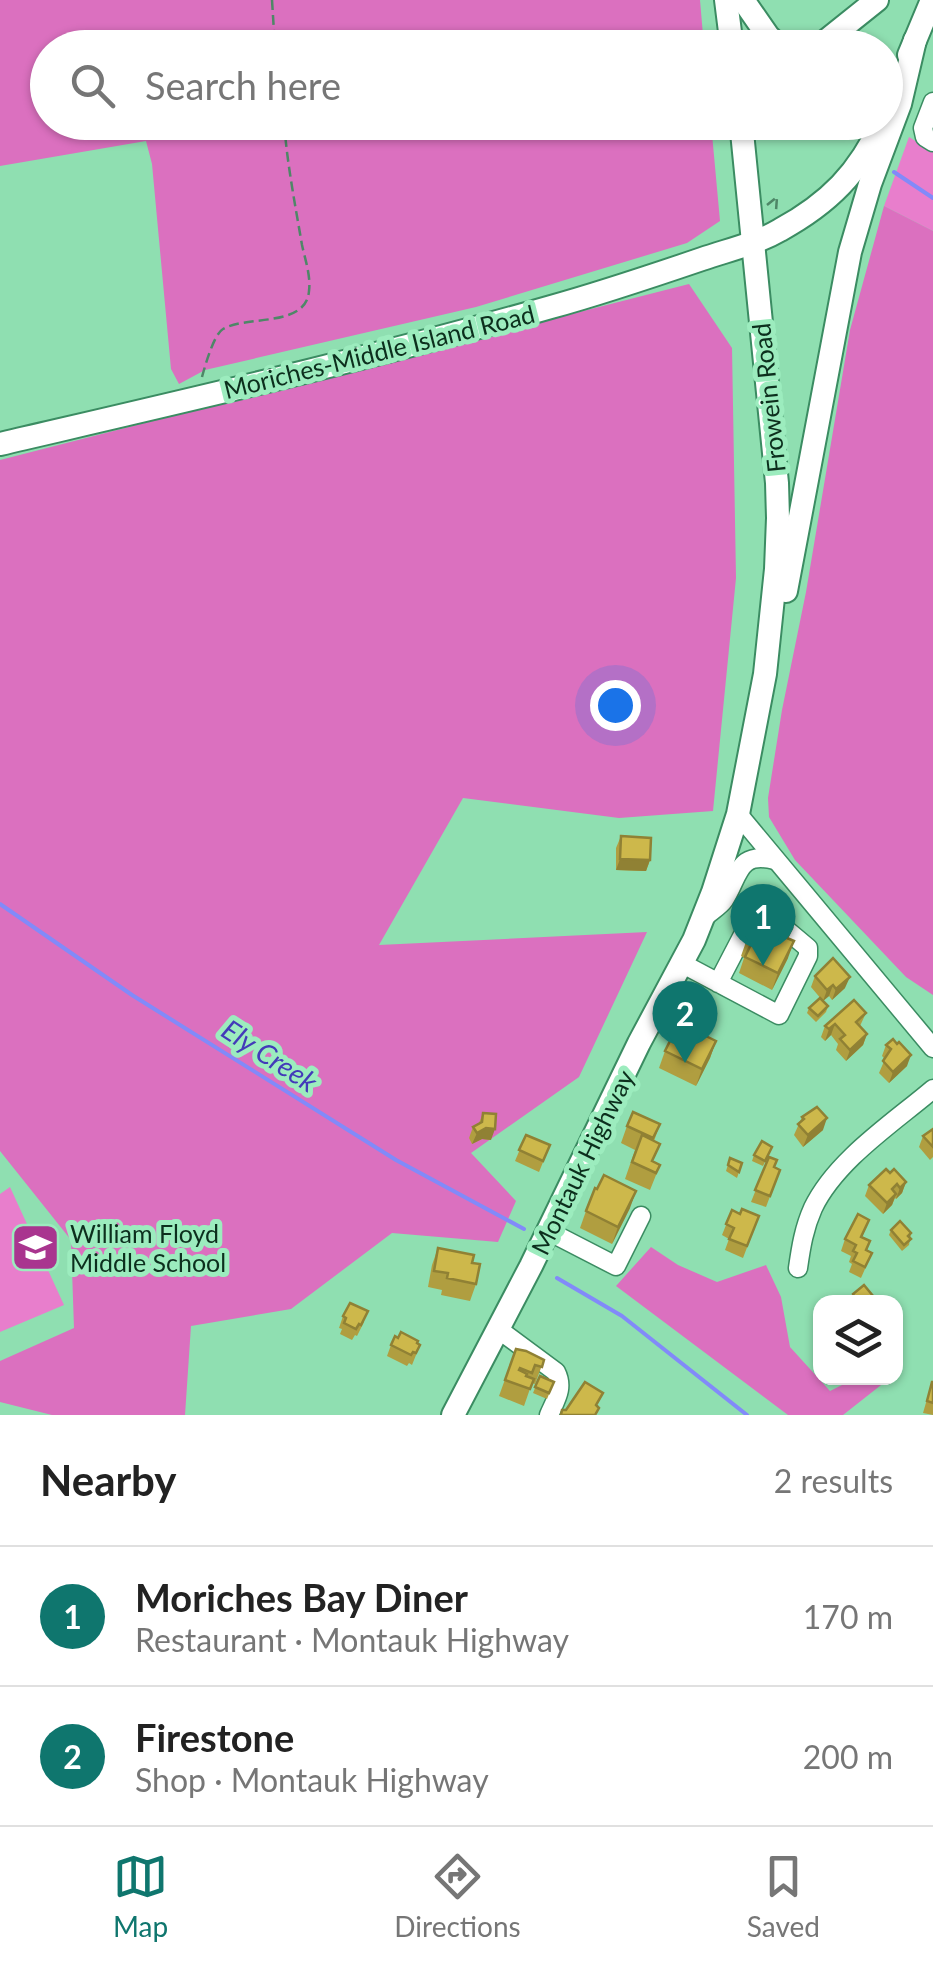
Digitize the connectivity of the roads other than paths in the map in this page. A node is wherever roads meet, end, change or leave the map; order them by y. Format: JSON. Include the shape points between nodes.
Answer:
{"nodes":[{"id":1,"x":726,"y":0,"type":"edge"},
{"id":2,"x":743,"y":0,"type":"edge"},
{"id":3,"x":877,"y":0,"type":"edge"},
{"id":4,"x":932,"y":0,"type":"edge"},
{"id":5,"x":730,"y":30,"type":"edge"},
{"id":6,"x":763,"y":30,"type":"edge"},
{"id":7,"x":840,"y":30,"type":"edge"},
{"id":8,"x":915,"y":40,"type":"junction"},
{"id":9,"x":903,"y":71,"type":"edge"},
{"id":10,"x":903,"y":91,"type":"edge"},
{"id":11,"x":933,"y":102,"type":"edge"},
{"id":12,"x":743,"y":140,"type":"edge"},
{"id":13,"x":872,"y":140,"type":"edge"},
{"id":14,"x":886,"y":140,"type":"edge"},
{"id":15,"x":933,"y":142,"type":"edge"},
{"id":16,"x":753,"y":242,"type":"junction"},
{"id":17,"x":0,"y":444,"type":"edge"},
{"id":18,"x":764,"y":674,"type":"junction"},
{"id":19,"x":738,"y":814,"type":"junction"},
{"id":20,"x":775,"y":860,"type":"junction"},
{"id":21,"x":815,"y":905,"type":"junction"},
{"id":22,"x":702,"y":920,"type":"junction"},
{"id":23,"x":792,"y":933,"type":"junction"},
{"id":24,"x":681,"y":963,"type":"junction"},
{"id":25,"x":718,"y":983,"type":"junction"},
{"id":26,"x":933,"y":1048,"type":"edge"},
{"id":27,"x":933,"y":1088,"type":"edge"},
{"id":28,"x":641,"y":1216,"type":"dead end"},
{"id":29,"x":548,"y":1231,"type":"junction"},
{"id":30,"x":798,"y":1268,"type":"dead end"},
{"id":31,"x":498,"y":1329,"type":"junction"},
{"id":32,"x":453,"y":1415,"type":"edge"},
{"id":33,"x":549,"y":1415,"type":"edge"}],
"edges":[{"from":1,"to":5,"type":"main road"},
{"from":2,"to":6,"type":"main road"},
{"from":3,"to":7,"type":"main road"},
{"from":4,"to":8,"type":"main road"},
{"from":8,"to":9,"type":"main road"},
{"from":8,"to":10,"type":"main road"},
{"from":11,"to":15,"type":"street","via":[[923,133]]},
{"from":12,"to":16,"type":"main road","name":"Frowein Road"},
{"from":13,"to":16,"type":"main road","via":[[833,194]]},
{"from":14,"to":18,"type":"main road","via":[[850,252],[786,592]]},
{"from":16,"to":17,"type":"main road","name":"Moriches-Middle Island Road","via":[[488,324]]},
{"from":16,"to":18,"type":"main road","name":"Frowein Road","via":[[778,501]]},
{"from":18,"to":19,"type":"main road","name":"Montauk Highway"},
{"from":19,"to":20,"type":"street"},
{"from":19,"to":22,"type":"main road","name":"Montauk Highway"},
{"from":20,"to":21,"type":"street"},
{"from":20,"to":22,"type":"street","via":[[750,859]]},
{"from":21,"to":23,"type":"street"},
{"from":21,"to":26,"type":"street"},
{"from":22,"to":24,"type":"main road","name":"Montauk Highway"},
{"from":23,"to":25,"type":"street","via":[[758,906]]},
{"from":23,"to":25,"type":"street","via":[[808,956],[779,1015]]},
{"from":24,"to":25,"type":"street"},
{"from":24,"to":29,"type":"main road","name":"Montauk Highway"},
{"from":27,"to":30,"type":"street","via":[[837,1172],[813,1208]]},
{"from":28,"to":29,"type":"street","via":[[616,1266]]},
{"from":29,"to":31,"type":"main road","name":"Montauk Highway"},
{"from":31,"to":32,"type":"main road","name":"Montauk Highway"},
{"from":31,"to":33,"type":"street","via":[[556,1372],[561,1383]]}]}
